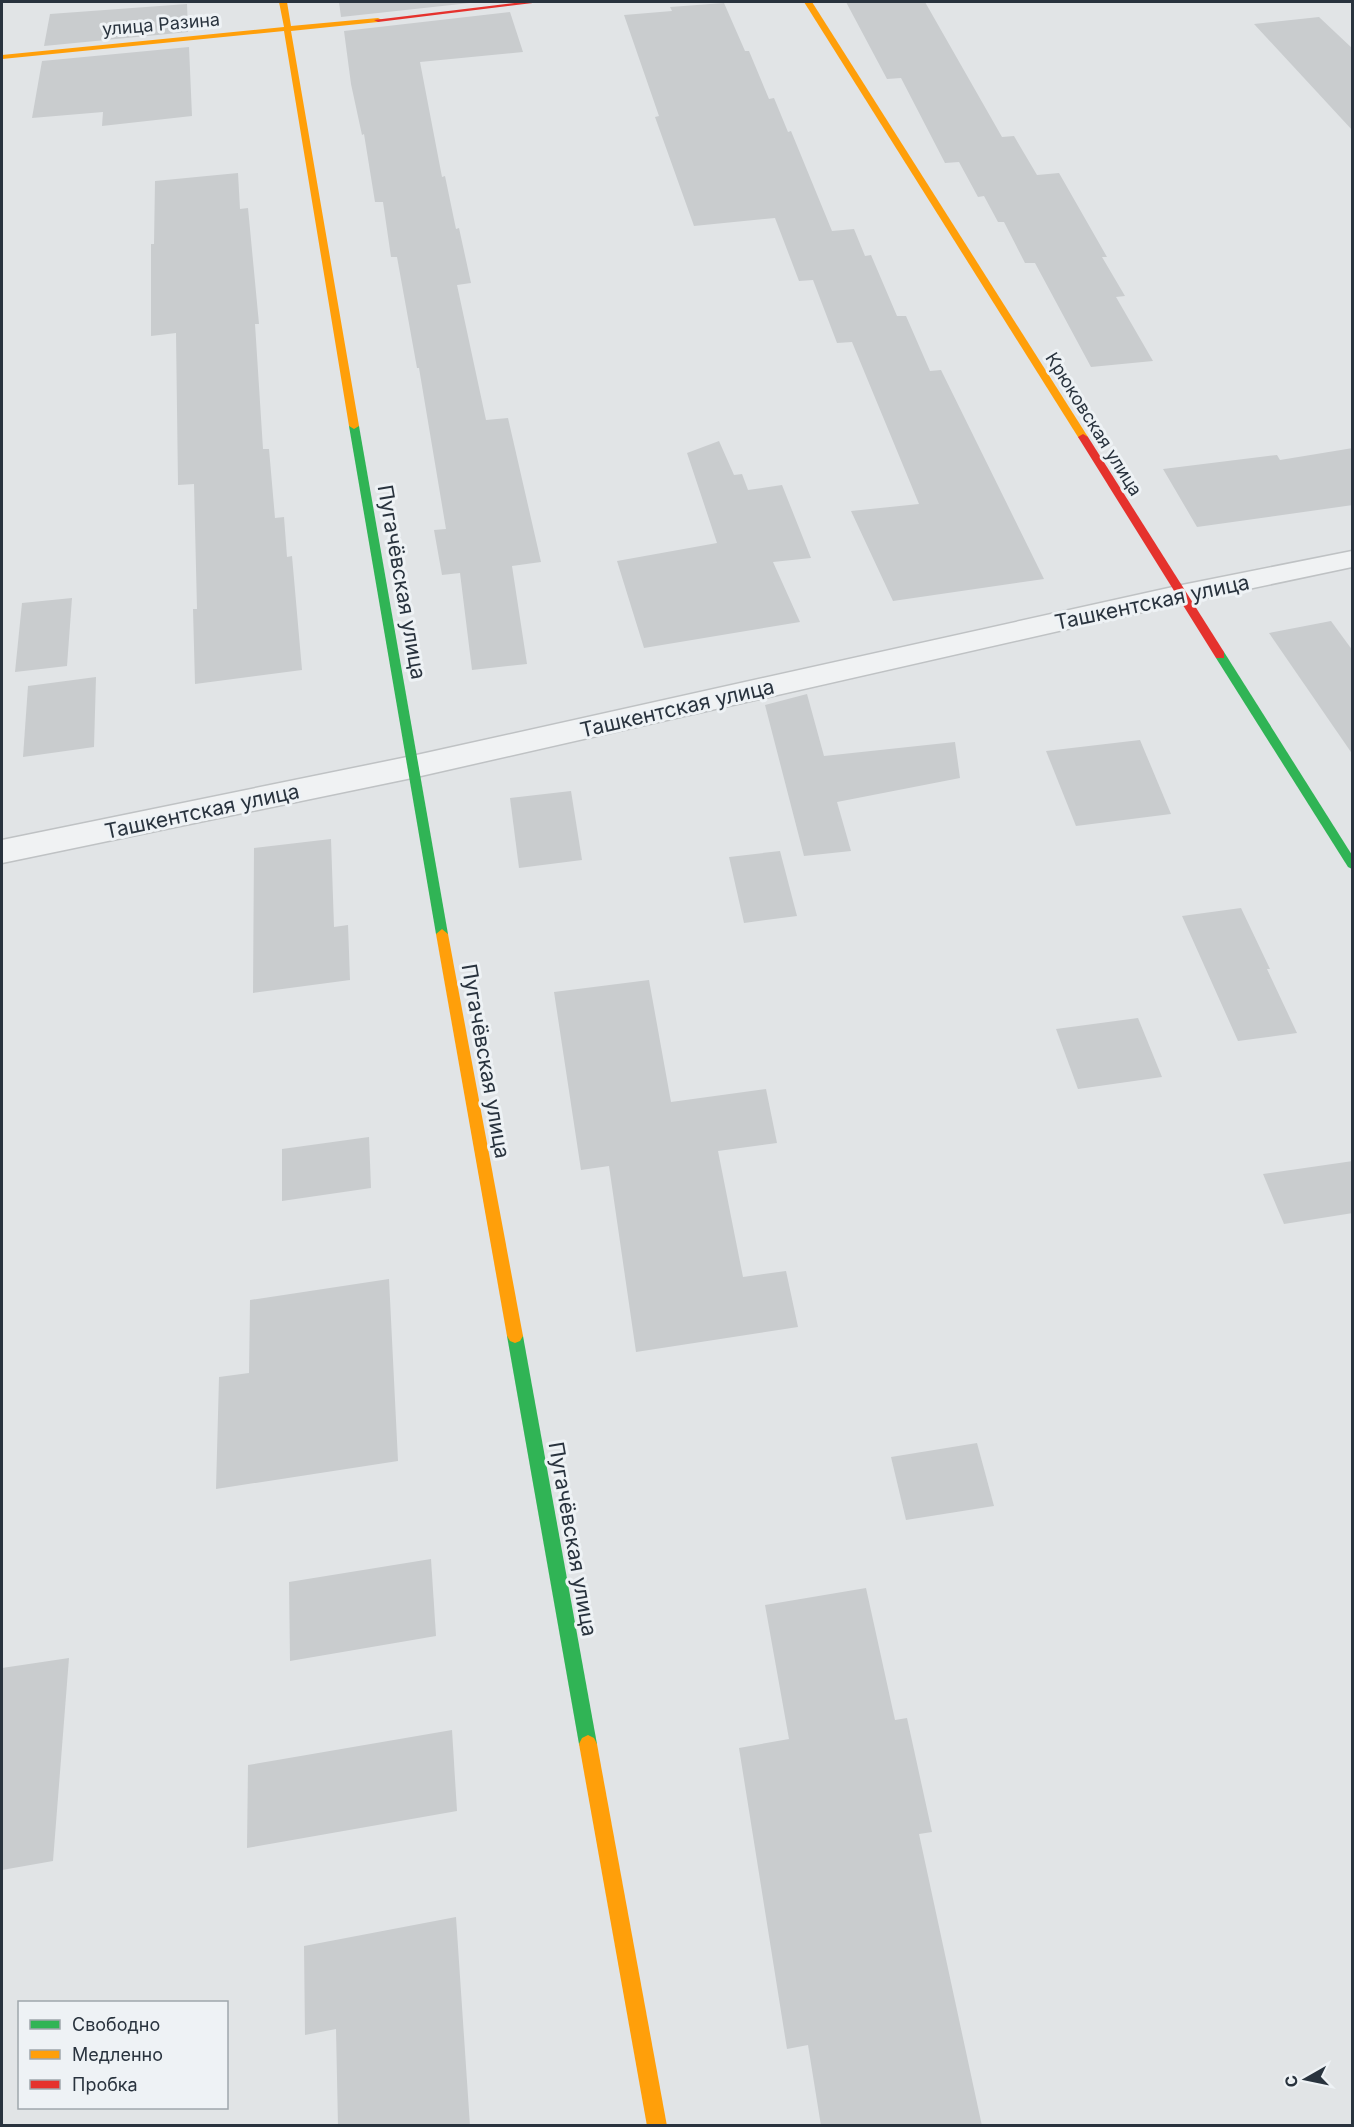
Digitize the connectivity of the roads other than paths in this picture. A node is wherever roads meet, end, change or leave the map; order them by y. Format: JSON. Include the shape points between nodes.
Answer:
{"nodes":[{"id":1,"x":283,"y":2,"type":"edge"},
{"id":2,"x":537,"y":2,"type":"edge"},
{"id":3,"x":808,"y":2,"type":"edge"},
{"id":4,"x":286,"y":30,"type":"junction"},
{"id":5,"x":2,"y":57,"type":"edge"},
{"id":6,"x":1353,"y":560,"type":"edge"},
{"id":7,"x":1182,"y":594,"type":"junction"},
{"id":8,"x":412,"y":767,"type":"junction"},
{"id":9,"x":2,"y":852,"type":"edge"},
{"id":10,"x":1353,"y":864,"type":"edge"},
{"id":11,"x":657,"y":2126,"type":"edge"}],
"edges":[{"from":1,"to":4,"type":"street","name":"Пугачёвская улица"},
{"from":2,"to":4,"type":"street","name":"улица Разина"},
{"from":3,"to":7,"type":"street","name":"Крюковская улица"},
{"from":4,"to":5,"type":"street","name":"улица Разина"},
{"from":4,"to":8,"type":"street","name":"Пугачёвская улица"},
{"from":6,"to":7,"type":"street","name":"Ташкентская улица"},
{"from":7,"to":8,"type":"street","name":"Ташкентская улица"},
{"from":7,"to":10,"type":"street","name":"Крюковская улица"},
{"from":8,"to":9,"type":"street","name":"Ташкентская улица"},
{"from":8,"to":11,"type":"street","name":"Пугачёвская улица"}]}
